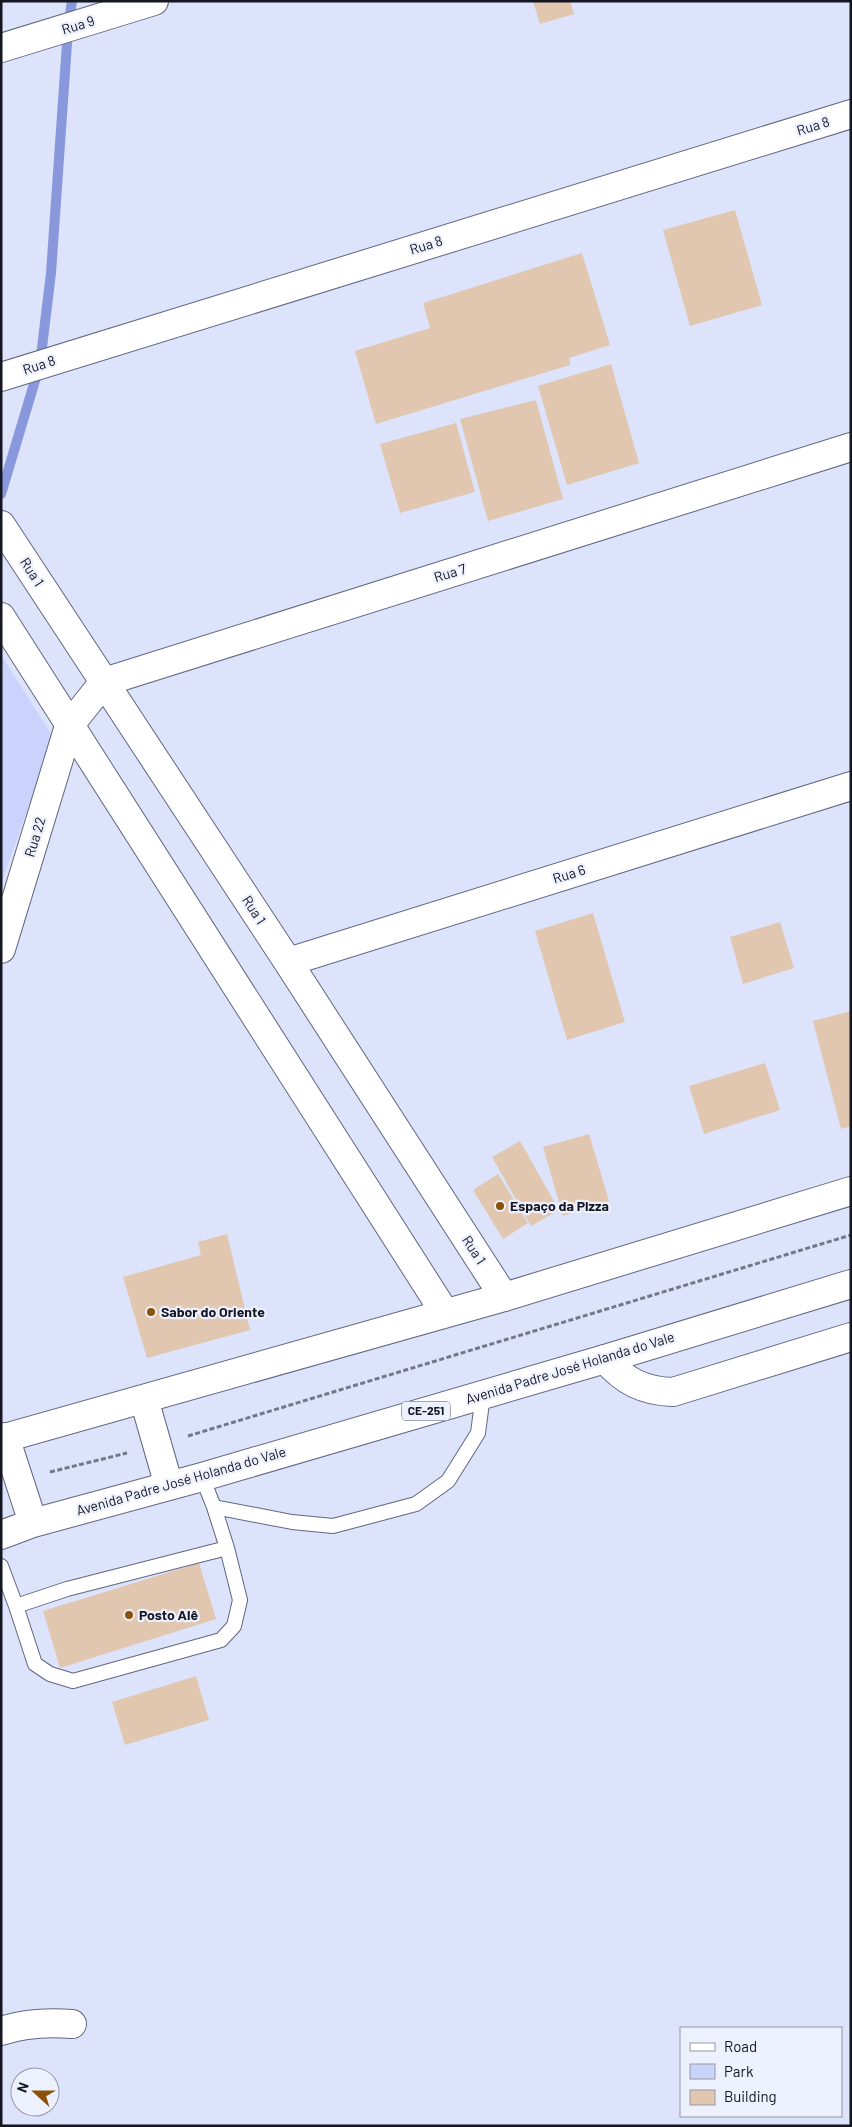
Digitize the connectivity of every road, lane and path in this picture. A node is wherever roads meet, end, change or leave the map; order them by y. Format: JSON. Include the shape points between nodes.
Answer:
{"nodes":[{"id":1,"x":154,"y":1,"type":"edge"},
{"id":2,"x":1,"y":48,"type":"edge"},
{"id":3,"x":851,"y":114,"type":"edge"},
{"id":4,"x":1,"y":377,"type":"edge"},
{"id":5,"x":851,"y":447,"type":"edge"},
{"id":6,"x":1,"y":525,"type":"edge"},
{"id":7,"x":1,"y":617,"type":"edge"},
{"id":8,"x":104,"y":682,"type":"junction"},
{"id":9,"x":69,"y":726,"type":"junction"},
{"id":10,"x":851,"y":786,"type":"edge"},
{"id":11,"x":1,"y":949,"type":"edge"},
{"id":12,"x":288,"y":962,"type":"junction"},
{"id":13,"x":851,"y":1190,"type":"edge"},
{"id":14,"x":851,"y":1235,"type":"edge"},
{"id":15,"x":851,"y":1284,"type":"edge"},
{"id":16,"x":504,"y":1297,"type":"junction"},
{"id":17,"x":445,"y":1313,"type":"junction"},
{"id":18,"x":851,"y":1337,"type":"edge"},
{"id":19,"x":605,"y":1359,"type":"junction"},
{"id":20,"x":482,"y":1395,"type":"junction"},
{"id":21,"x":144,"y":1399,"type":"junction"},
{"id":22,"x":3,"y":1438,"type":"edge"},
{"id":23,"x":157,"y":1446,"type":"junction"},
{"id":24,"x":202,"y":1477,"type":"junction"},
{"id":25,"x":19,"y":1479,"type":"junction"},
{"id":26,"x":169,"y":1486,"type":"junction"},
{"id":27,"x":214,"y":1507,"type":"junction"},
{"id":28,"x":32,"y":1523,"type":"junction"},
{"id":29,"x":1,"y":1534,"type":"edge"},
{"id":30,"x":227,"y":1548,"type":"junction"},
{"id":31,"x":1,"y":1566,"type":"edge"},
{"id":32,"x":16,"y":1606,"type":"junction"},
{"id":33,"x":72,"y":2024,"type":"dead end"},
{"id":34,"x":1,"y":2032,"type":"edge"}],
"edges":[{"from":1,"to":2,"type":"street","name":"Rua 9"},
{"from":3,"to":4,"type":"street","name":"Rua 8"},
{"from":5,"to":8,"type":"street","name":"Rua 7"},
{"from":6,"to":8,"type":"street","name":"Rua 1"},
{"from":7,"to":9,"type":"street"},
{"from":8,"to":9,"type":"street"},
{"from":8,"to":12,"type":"street","name":"Rua 1"},
{"from":9,"to":11,"type":"street","name":"Rua 22"},
{"from":9,"to":17,"type":"street"},
{"from":10,"to":12,"type":"street","name":"Rua 6"},
{"from":12,"to":16,"type":"street","name":"Rua 1"},
{"from":13,"to":16,"type":"street"},
{"from":14,"to":23,"type":"path"},
{"from":15,"to":19,"type":"street","name":"Avenida Padre José Holanda do Vale","number":"CE-251"},
{"from":16,"to":17,"type":"street"},
{"from":17,"to":21,"type":"street"},
{"from":18,"to":19,"type":"street","via":[[673,1392],[642,1388],[616,1371]]},
{"from":19,"to":20,"type":"street","name":"Avenida Padre José Holanda do Vale","number":"CE-251"},
{"from":20,"to":24,"type":"street","name":"Avenida Padre José Holanda do Vale","number":"CE-251"},
{"from":20,"to":27,"type":"lane","via":[[478,1433],[448,1481],[416,1504],[333,1526],[292,1522]]},
{"from":21,"to":22,"type":"street"},
{"from":21,"to":23,"type":"street"},
{"from":22,"to":25,"type":"street"},
{"from":23,"to":25,"type":"path"},
{"from":23,"to":26,"type":"street"},
{"from":24,"to":26,"type":"street","name":"Avenida Padre José Holanda do Vale","number":"CE-251"},
{"from":24,"to":27,"type":"lane"},
{"from":25,"to":28,"type":"street"},
{"from":26,"to":28,"type":"street","name":"Avenida Padre José Holanda do Vale","number":"CE-251"},
{"from":27,"to":30,"type":"lane"},
{"from":28,"to":29,"type":"street","name":"Avenida Padre José Holanda do Vale","number":"CE-251"},
{"from":30,"to":32,"type":"lane"},
{"from":30,"to":32,"type":"lane","via":[[240,1600],[234,1626],[222,1640],[73,1681],[50,1674],[35,1664]]},
{"from":31,"to":32,"type":"lane"},
{"from":33,"to":34,"type":"street","via":[[26,2024]]}]}
